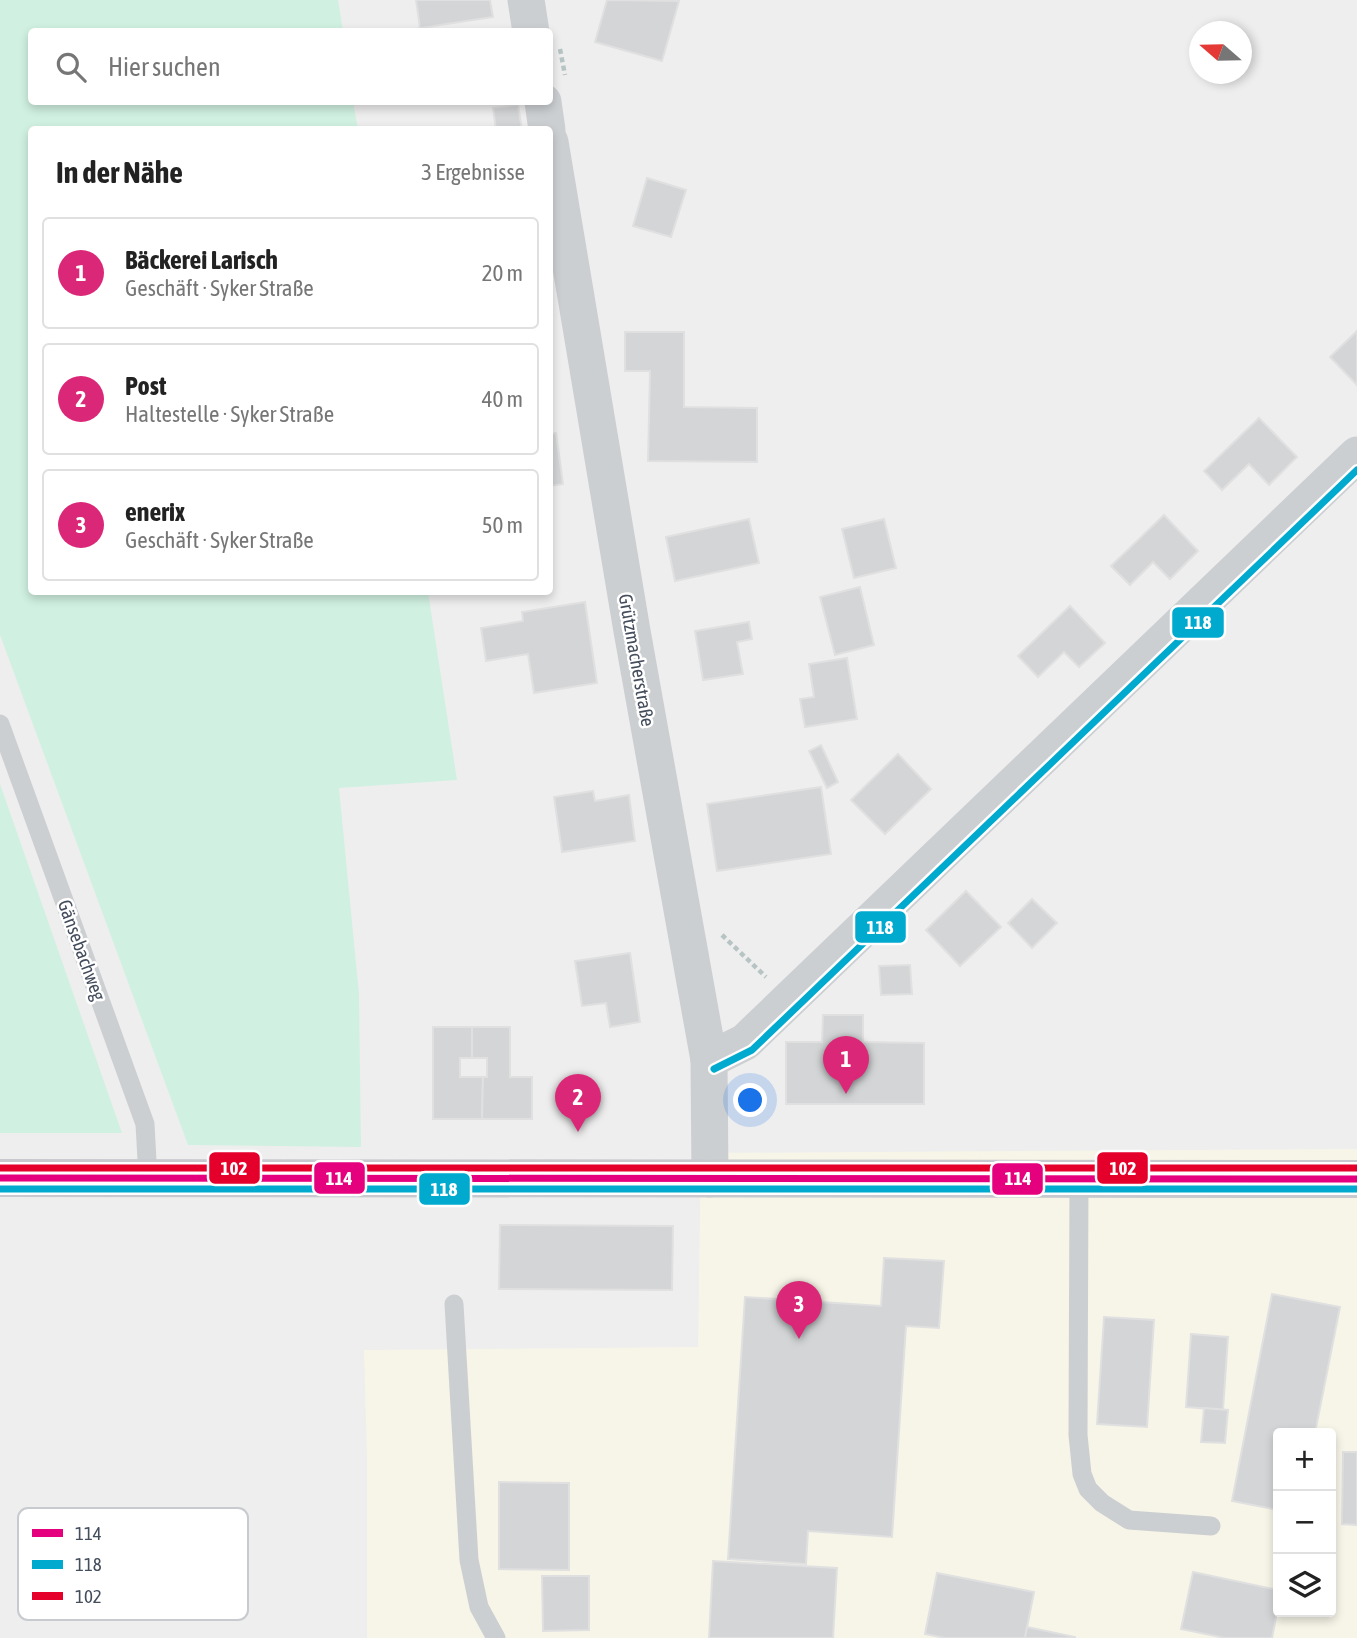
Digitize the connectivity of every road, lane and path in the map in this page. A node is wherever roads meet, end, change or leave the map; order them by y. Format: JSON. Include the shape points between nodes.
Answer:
{"nodes":[{"id":1,"x":526,"y":0,"type":"edge"},
{"id":2,"x":530,"y":28,"type":"edge"},
{"id":3,"x":543,"y":105,"type":"edge"},
{"id":4,"x":546,"y":126,"type":"edge"},
{"id":5,"x":553,"y":160,"type":"edge"},
{"id":6,"x":1357,"y":455,"type":"edge"},
{"id":7,"x":0,"y":724,"type":"edge"},
{"id":8,"x":709,"y":1060,"type":"junction"},
{"id":9,"x":0,"y":1178,"type":"edge"},
{"id":10,"x":148,"y":1179,"type":"junction"},
{"id":11,"x":710,"y":1179,"type":"junction"},
{"id":12,"x":1079,"y":1179,"type":"junction"},
{"id":13,"x":1357,"y":1179,"type":"edge"},
{"id":14,"x":454,"y":1304,"type":"dead end"},
{"id":15,"x":1211,"y":1526,"type":"dead end"},
{"id":16,"x":496,"y":1638,"type":"edge"}],
"edges":[{"from":1,"to":2,"type":"street"},
{"from":3,"to":4,"type":"street"},
{"from":5,"to":8,"type":"street","name":"Grützmacherstraße"},
{"from":6,"to":8,"type":"street","via":[[745,1042]]},
{"from":7,"to":10,"type":"lane","name":"Gänsebachweg","via":[[145,1124]]},
{"from":8,"to":11,"type":"street","name":"Grützmacherstraße"},
{"from":9,"to":10,"type":"main road"},
{"from":10,"to":11,"type":"main road"},
{"from":11,"to":12,"type":"main road"},
{"from":12,"to":13,"type":"main road"},
{"from":12,"to":15,"type":"lane","via":[[1078,1435],[1082,1474],[1088,1489],[1102,1503],[1129,1520]]},
{"from":14,"to":16,"type":"lane","via":[[469,1560],[479,1607]]}]}
